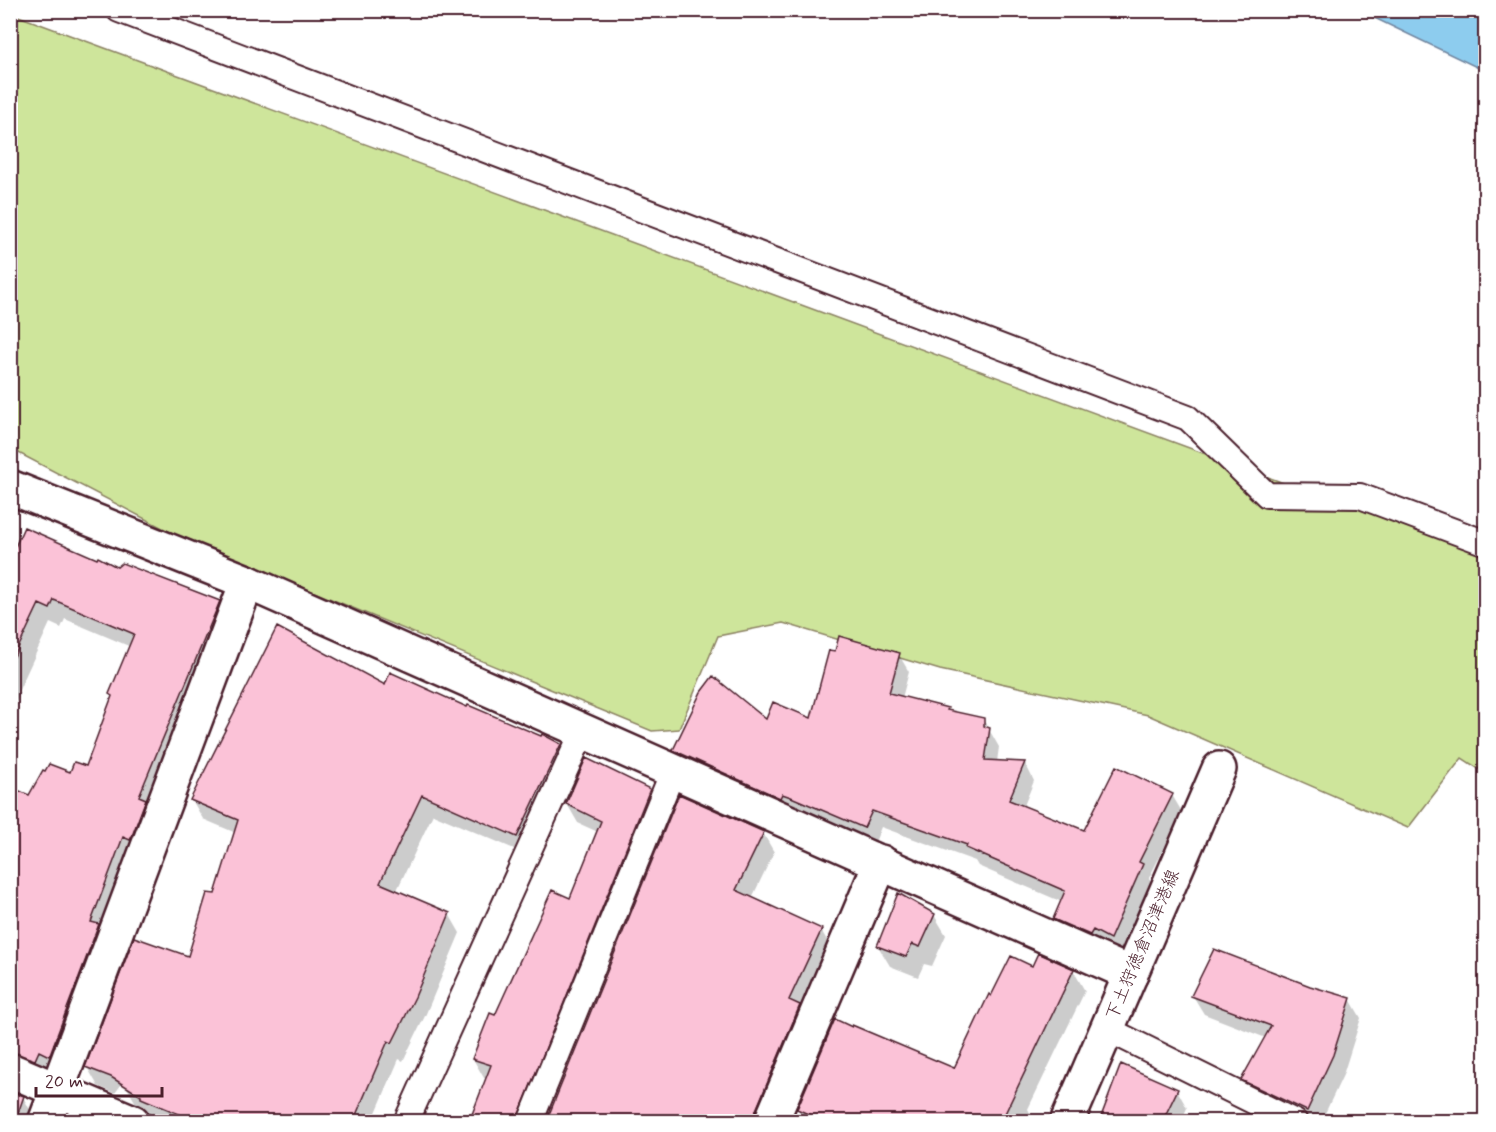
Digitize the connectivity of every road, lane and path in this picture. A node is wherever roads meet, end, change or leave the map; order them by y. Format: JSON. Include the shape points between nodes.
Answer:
{"nodes":[{"id":1,"x":119,"y":10,"type":"edge"},
{"id":2,"x":10,"y":487,"type":"edge"},
{"id":3,"x":1485,"y":543,"type":"edge"},
{"id":4,"x":247,"y":582,"type":"junction"},
{"id":5,"x":583,"y":731,"type":"junction"},
{"id":6,"x":1219,"y":769,"type":"dead end"},
{"id":7,"x":674,"y":771,"type":"junction"},
{"id":8,"x":881,"y":862,"type":"junction"},
{"id":9,"x":1131,"y":974,"type":"junction"},
{"id":10,"x":1107,"y":1029,"type":"junction"},
{"id":11,"x":10,"y":1070,"type":"edge"},
{"id":12,"x":57,"y":1089,"type":"junction"},
{"id":13,"x":45,"y":1122,"type":"edge"},
{"id":14,"x":133,"y":1122,"type":"edge"},
{"id":15,"x":405,"y":1122,"type":"edge"},
{"id":16,"x":530,"y":1122,"type":"edge"},
{"id":17,"x":771,"y":1122,"type":"edge"},
{"id":18,"x":1067,"y":1122,"type":"edge"},
{"id":19,"x":1295,"y":1122,"type":"edge"}],
"edges":[{"from":1,"to":3,"type":"lane","via":[[1188,418],[1267,495],[1360,496]]},
{"from":2,"to":4,"type":"street"},
{"from":4,"to":5,"type":"street"},
{"from":4,"to":12,"type":"street"},
{"from":5,"to":7,"type":"street"},
{"from":5,"to":15,"type":"lane"},
{"from":6,"to":9,"type":"street","name":"下土狩徳倉沼津港線"},
{"from":7,"to":8,"type":"street"},
{"from":7,"to":16,"type":"lane"},
{"from":8,"to":9,"type":"street"},
{"from":8,"to":17,"type":"street"},
{"from":9,"to":10,"type":"street","name":"下土狩徳倉沼津港線"},
{"from":10,"to":18,"type":"street","name":"下土狩徳倉沼津港線"},
{"from":10,"to":19,"type":"lane"},
{"from":11,"to":12,"type":"street"},
{"from":12,"to":13,"type":"street"},
{"from":12,"to":14,"type":"street"}]}
